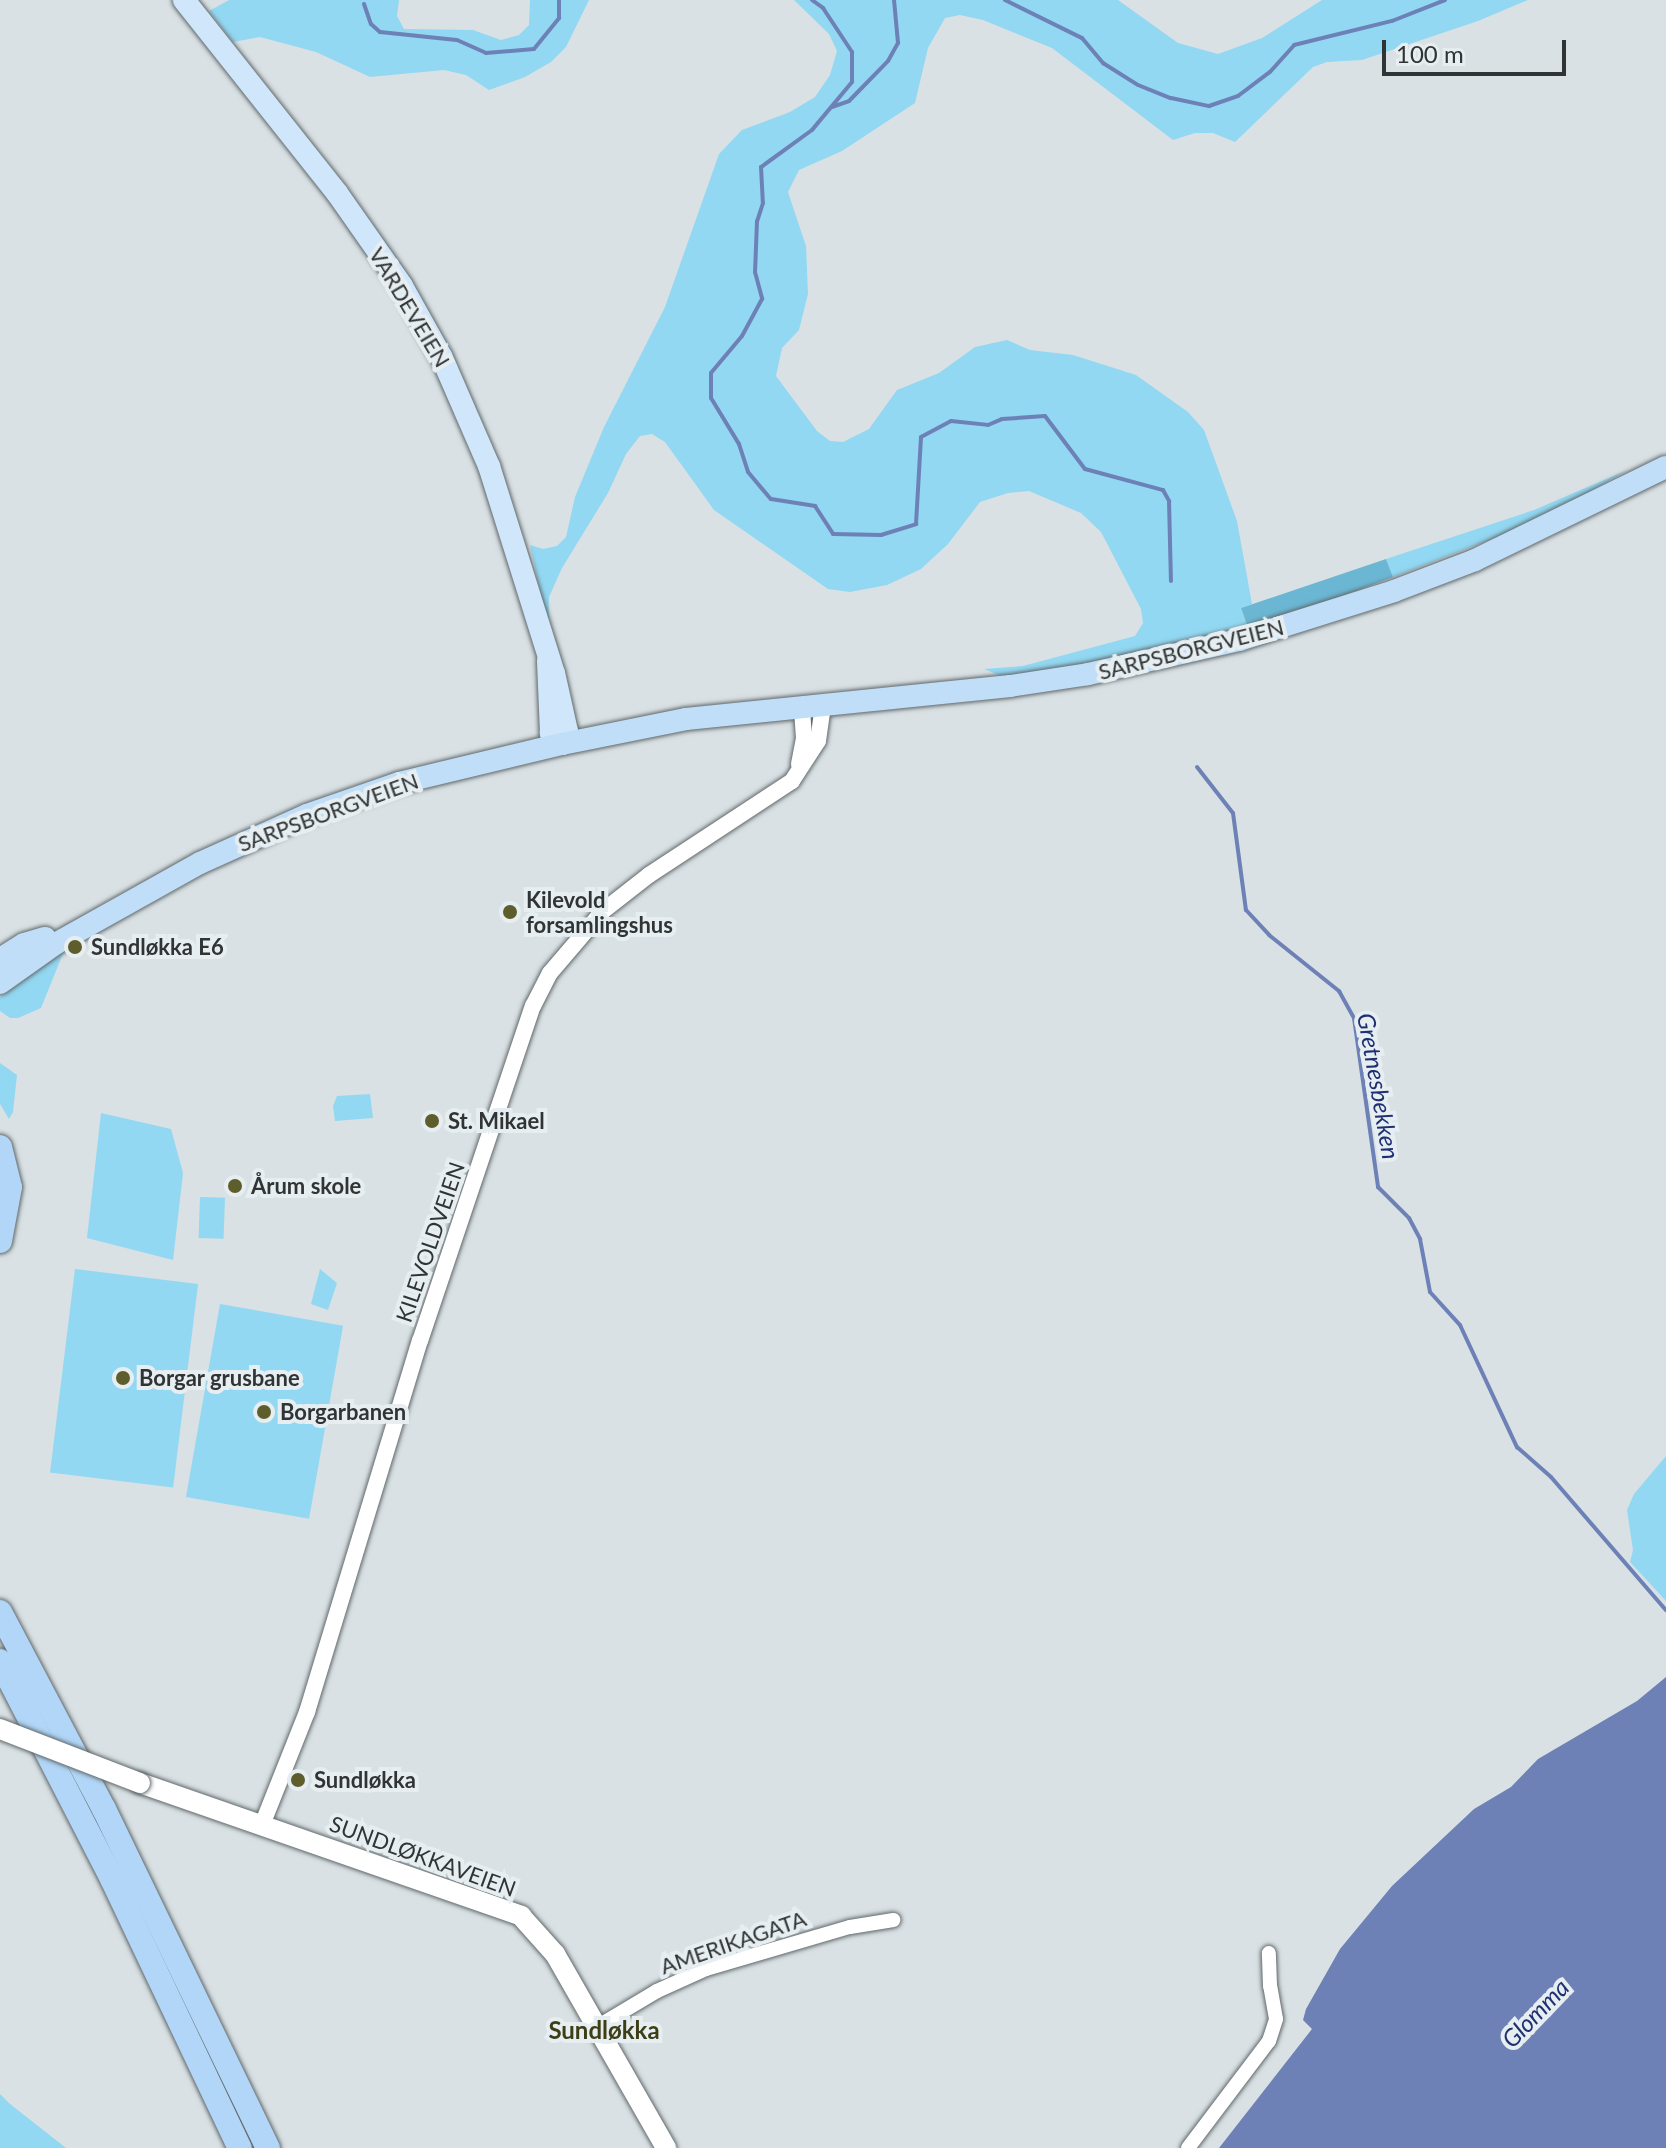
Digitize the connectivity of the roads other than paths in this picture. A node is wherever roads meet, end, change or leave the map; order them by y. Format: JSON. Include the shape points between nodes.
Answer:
{"nodes":[{"id":1,"x":184,"y":0,"type":"edge"},
{"id":2,"x":1666,"y":467,"type":"edge"},
{"id":3,"x":813,"y":705,"type":"junction"},
{"id":4,"x":560,"y":736,"type":"junction"},
{"id":5,"x":45,"y":938,"type":"junction"},
{"id":6,"x":0,"y":959,"type":"edge"},
{"id":7,"x":0,"y":967,"type":"edge"},
{"id":8,"x":0,"y":983,"type":"edge"},
{"id":9,"x":0,"y":1147,"type":"edge"},
{"id":10,"x":0,"y":1241,"type":"edge"},
{"id":11,"x":0,"y":1612,"type":"edge"},
{"id":12,"x":0,"y":1661,"type":"edge"},
{"id":13,"x":0,"y":1729,"type":"edge"},
{"id":14,"x":262,"y":1825,"type":"junction"},
{"id":15,"x":893,"y":1920,"type":"dead end"},
{"id":16,"x":1269,"y":1953,"type":"dead end"},
{"id":17,"x":595,"y":2028,"type":"junction"},
{"id":18,"x":240,"y":2148,"type":"edge"},
{"id":19,"x":268,"y":2148,"type":"edge"},
{"id":20,"x":666,"y":2148,"type":"edge"},
{"id":21,"x":1188,"y":2148,"type":"edge"}],
"edges":[{"from":1,"to":4,"type":"main road","name":"VARDEVEIEN","via":[[337,193],[402,286],[435,346],[489,466],[563,704]]},
{"from":2,"to":3,"type":"highway","name":"SARPSBORGVEIEN","via":[[1475,560],[1239,640],[1026,684]]},
{"from":3,"to":4,"type":"highway","name":"SARPSBORGVEIEN"},
{"from":3,"to":14,"type":"street","name":"KILEVOLDVEIEN","via":[[792,781],[603,911],[550,973],[533,1006],[425,1327],[307,1712]]},
{"from":4,"to":5,"type":"highway","name":"SARPSBORGVEIEN","via":[[422,764],[304,805],[195,855]]},
{"from":4,"to":8,"type":"highway","name":"SARPSBORGVEIEN","via":[[399,783],[260,834],[108,912]]},
{"from":5,"to":6,"type":"highway"},
{"from":5,"to":7,"type":"highway","name":"SARPSBORGVEIEN"},
{"from":9,"to":10,"type":"highway","via":[[10,1187]]},
{"from":11,"to":19,"type":"highway","via":[[104,1809]]},
{"from":12,"to":18,"type":"highway"},
{"from":13,"to":14,"type":"main road","name":"SUNDLØKKAVEIEN","bridge":true},
{"from":14,"to":17,"type":"main road","name":"SUNDLØKKAVEIEN","via":[[521,1916],[555,1954]]},
{"from":15,"to":17,"type":"street","name":"AMERIKAGATA","via":[[850,1927],[706,1969]]},
{"from":16,"to":21,"type":"street","via":[[1276,2019],[1269,2041]]},
{"from":17,"to":20,"type":"main road","name":"SUNDLØKKAVEIEN"}]}
